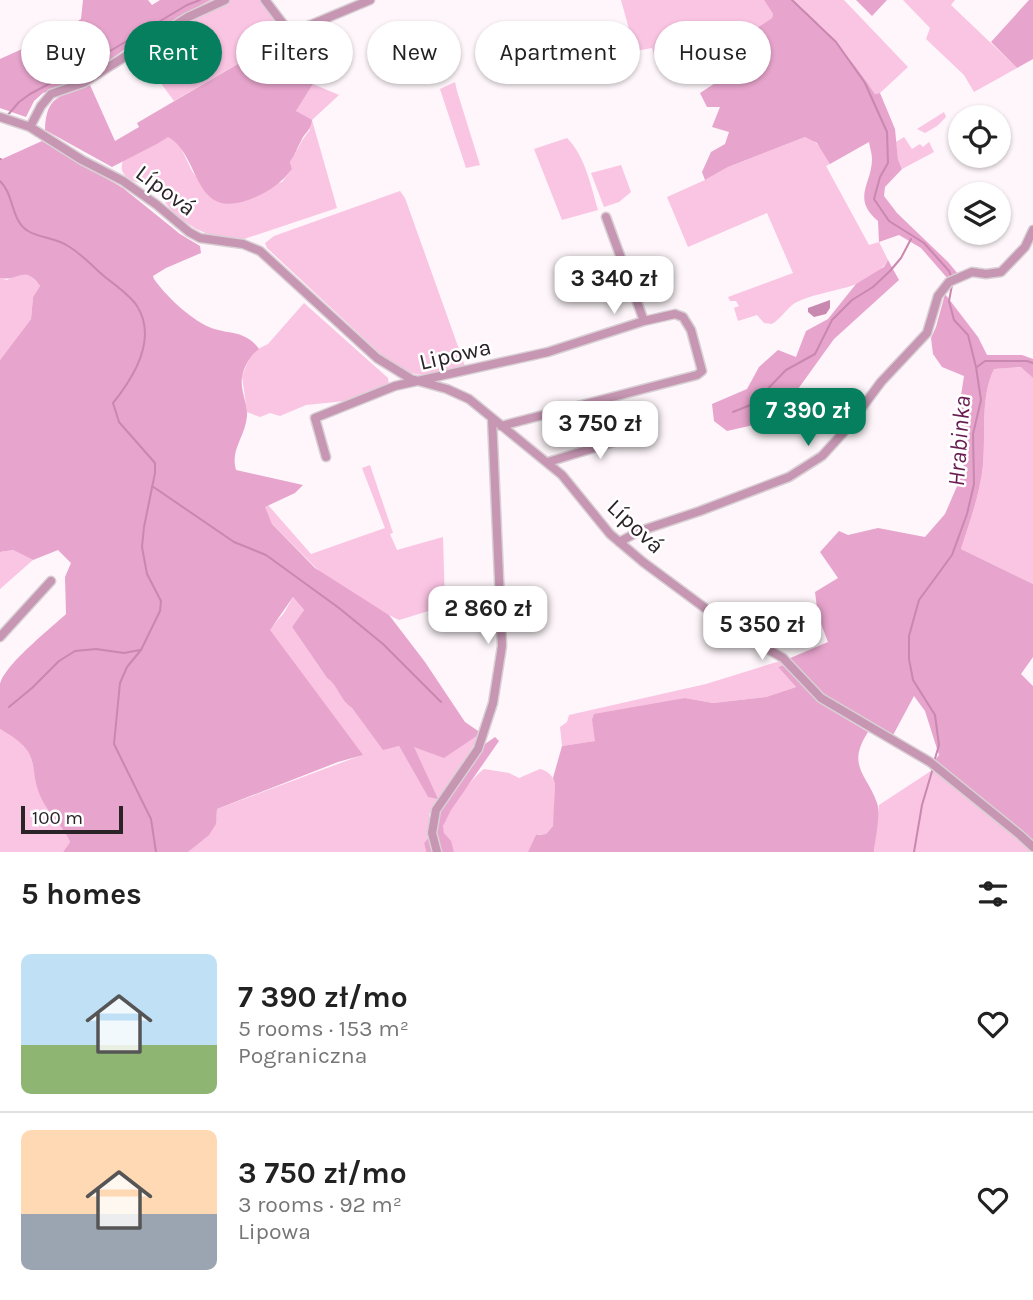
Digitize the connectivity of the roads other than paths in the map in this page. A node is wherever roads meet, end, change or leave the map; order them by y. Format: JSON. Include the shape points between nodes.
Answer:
{"nodes":[{"id":1,"x":225,"y":0,"type":"edge"},
{"id":2,"x":265,"y":0,"type":"edge"},
{"id":3,"x":370,"y":0,"type":"edge"},
{"id":4,"x":4,"y":118,"type":"edge"},
{"id":5,"x":30,"y":127,"type":"junction"},
{"id":6,"x":606,"y":216,"type":"dead end"},
{"id":7,"x":1033,"y":229,"type":"edge"},
{"id":8,"x":644,"y":321,"type":"junction"},
{"id":9,"x":421,"y":382,"type":"junction"},
{"id":10,"x":492,"y":418,"type":"junction"},
{"id":11,"x":501,"y":426,"type":"junction"},
{"id":12,"x":643,"y":432,"type":"dead end"},
{"id":13,"x":326,"y":457,"type":"dead end"},
{"id":14,"x":548,"y":463,"type":"junction"},
{"id":15,"x":619,"y":542,"type":"junction"},
{"id":16,"x":51,"y":581,"type":"dead end"},
{"id":17,"x":0,"y":637,"type":"edge"},
{"id":18,"x":1033,"y":847,"type":"edge"},
{"id":19,"x":437,"y":852,"type":"edge"}],
"edges":[{"from":1,"to":5,"type":"street","via":[[188,17],[83,83],[51,94]]},
{"from":2,"to":3,"type":"street","via":[[284,25],[296,30]]},
{"from":4,"to":5,"type":"street","name":"Lípová"},
{"from":5,"to":9,"type":"street","name":"Lípová","via":[[123,181],[200,238],[260,251],[377,358]]},
{"from":6,"to":8,"type":"street"},
{"from":7,"to":15,"type":"street","via":[[1024,247],[1001,272],[972,272],[945,286],[927,333],[822,456],[789,477]]},
{"from":8,"to":9,"type":"street","name":"Lipowa","via":[[548,352]]},
{"from":8,"to":11,"type":"street","name":"Lipowa","via":[[675,314],[683,317],[702,371]]},
{"from":9,"to":10,"type":"street","name":"Lípová","via":[[469,399]]},
{"from":9,"to":13,"type":"street","name":"Lipowa","via":[[395,386],[315,418]]},
{"from":10,"to":11,"type":"street","name":"Lípová"},
{"from":10,"to":19,"type":"street","via":[[502,646],[493,703],[478,749],[436,810],[432,833]]},
{"from":11,"to":14,"type":"street","name":"Lípová"},
{"from":12,"to":14,"type":"street"},
{"from":14,"to":15,"type":"street","name":"Lípová"},
{"from":15,"to":18,"type":"street","name":"Lípová","via":[[736,631],[783,658],[821,698],[934,765]]},
{"from":16,"to":17,"type":"street"}]}
